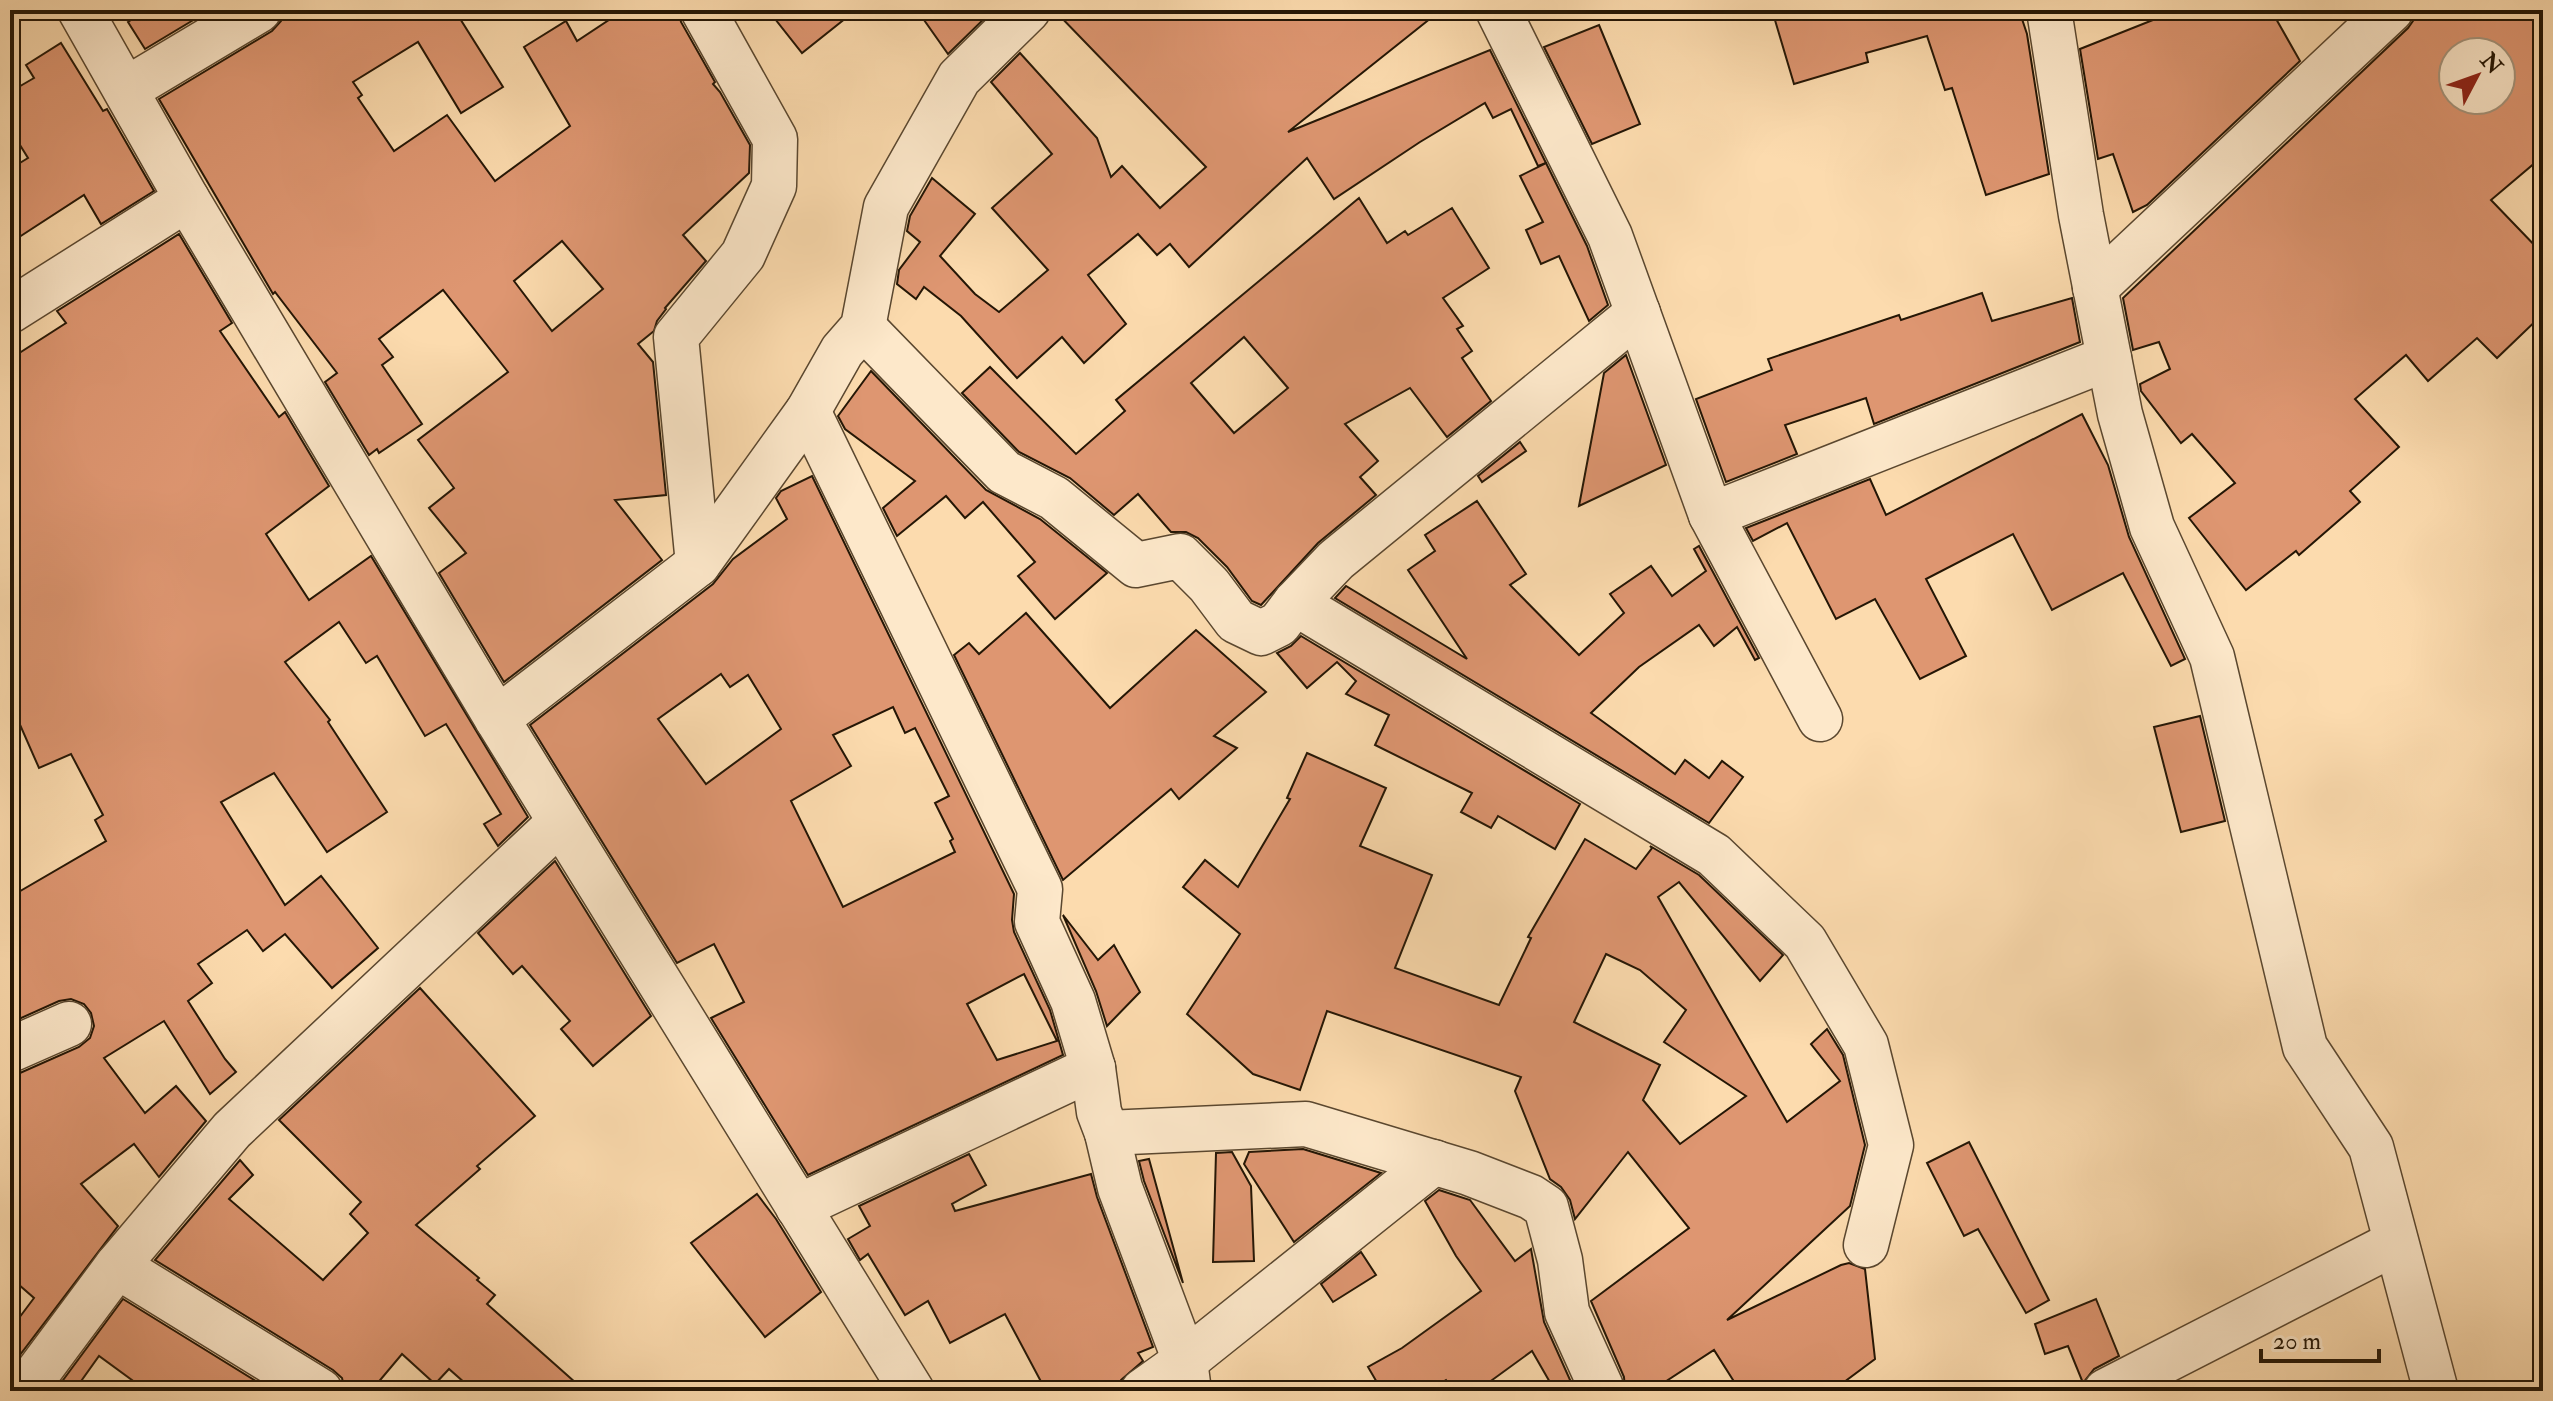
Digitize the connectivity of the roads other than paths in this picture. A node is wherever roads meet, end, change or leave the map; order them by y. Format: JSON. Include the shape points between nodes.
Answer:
{"nodes":[{"id":1,"x":80,"y":10,"type":"edge"},
{"id":2,"x":259,"y":10,"type":"edge"},
{"id":3,"x":703,"y":10,"type":"edge"},
{"id":4,"x":1028,"y":10,"type":"edge"},
{"id":5,"x":1498,"y":10,"type":"edge"},
{"id":6,"x":2049,"y":10,"type":"edge"},
{"id":7,"x":2391,"y":10,"type":"edge"},
{"id":8,"x":127,"y":89,"type":"junction"},
{"id":9,"x":187,"y":199,"type":"junction"},
{"id":10,"x":2095,"y":288,"type":"junction"},
{"id":11,"x":10,"y":311,"type":"edge"},
{"id":12,"x":1638,"y":313,"type":"junction"},
{"id":13,"x":863,"y":327,"type":"junction"},
{"id":14,"x":2109,"y":358,"type":"junction"},
{"id":15,"x":808,"y":411,"type":"junction"},
{"id":16,"x":1711,"y":515,"type":"junction"},
{"id":17,"x":698,"y":564,"type":"junction"},
{"id":18,"x":1295,"y":603,"type":"junction"},
{"id":19,"x":497,"y":719,"type":"junction"},
{"id":20,"x":1820,"y":719,"type":"dead end"},
{"id":21,"x":560,"y":822,"type":"junction"},
{"id":22,"x":69,"y":1024,"type":"dead end"},
{"id":23,"x":10,"y":1050,"type":"edge"},
{"id":24,"x":1093,"y":1068,"type":"junction"},
{"id":25,"x":1107,"y":1133,"type":"junction"},
{"id":26,"x":1434,"y":1162,"type":"junction"},
{"id":27,"x":798,"y":1207,"type":"junction"},
{"id":28,"x":2395,"y":1243,"type":"junction"},
{"id":29,"x":1866,"y":1245,"type":"dead end"},
{"id":30,"x":117,"y":1266,"type":"junction"},
{"id":31,"x":1187,"y":1376,"type":"edge"},
{"id":32,"x":1601,"y":1387,"type":"dead end"},
{"id":33,"x":24,"y":1391,"type":"edge"},
{"id":34,"x":320,"y":1391,"type":"edge"},
{"id":35,"x":912,"y":1391,"type":"edge"},
{"id":36,"x":1143,"y":1391,"type":"edge"},
{"id":37,"x":2106,"y":1391,"type":"edge"},
{"id":38,"x":2436,"y":1391,"type":"edge"}],
"edges":[{"from":1,"to":8,"type":"street"},
{"from":2,"to":8,"type":"street"},
{"from":3,"to":17,"type":"street","via":[[775,139],[774,186],[743,255],[676,337]]},
{"from":4,"to":13,"type":"street","via":[[959,78],[886,207]]},
{"from":5,"to":12,"type":"street","via":[[1610,236]]},
{"from":6,"to":10,"type":"street"},
{"from":7,"to":10,"type":"street"},
{"from":8,"to":9,"type":"street"},
{"from":9,"to":11,"type":"street"},
{"from":9,"to":19,"type":"street"},
{"from":10,"to":14,"type":"street"},
{"from":12,"to":16,"type":"street"},
{"from":12,"to":18,"type":"street","via":[[1336,560]]},
{"from":13,"to":15,"type":"street","via":[[842,351]]},
{"from":13,"to":18,"type":"street","via":[[1004,472],[1054,498],[1136,565],[1180,556],[1236,621],[1261,633],[1279,624]]},
{"from":14,"to":16,"type":"street"},
{"from":14,"to":28,"type":"street","via":[[2152,527],[2212,657],[2305,1047],[2371,1147]]},
{"from":15,"to":17,"type":"street"},
{"from":15,"to":24,"type":"street","via":[[1040,889],[1037,922],[1073,1001]]},
{"from":16,"to":20,"type":"street"},
{"from":17,"to":19,"type":"street"},
{"from":18,"to":29,"type":"street","via":[[1714,855],[1805,942],[1866,1045],[1891,1145]]},
{"from":19,"to":21,"type":"street"},
{"from":21,"to":27,"type":"street"},
{"from":21,"to":30,"type":"street","via":[[232,1130]]},
{"from":22,"to":23,"type":"street"},
{"from":24,"to":25,"type":"street"},
{"from":24,"to":27,"type":"street"},
{"from":25,"to":26,"type":"street","via":[[1306,1124]]},
{"from":25,"to":31,"type":"street","via":[[1120,1188]]},
{"from":26,"to":31,"type":"street"},
{"from":26,"to":32,"type":"street","via":[[1546,1207],[1567,1312]]},
{"from":27,"to":35,"type":"street"},
{"from":28,"to":37,"type":"street"},
{"from":28,"to":38,"type":"street"},
{"from":30,"to":33,"type":"street"},
{"from":30,"to":34,"type":"street"},
{"from":31,"to":36,"type":"street"}]}
